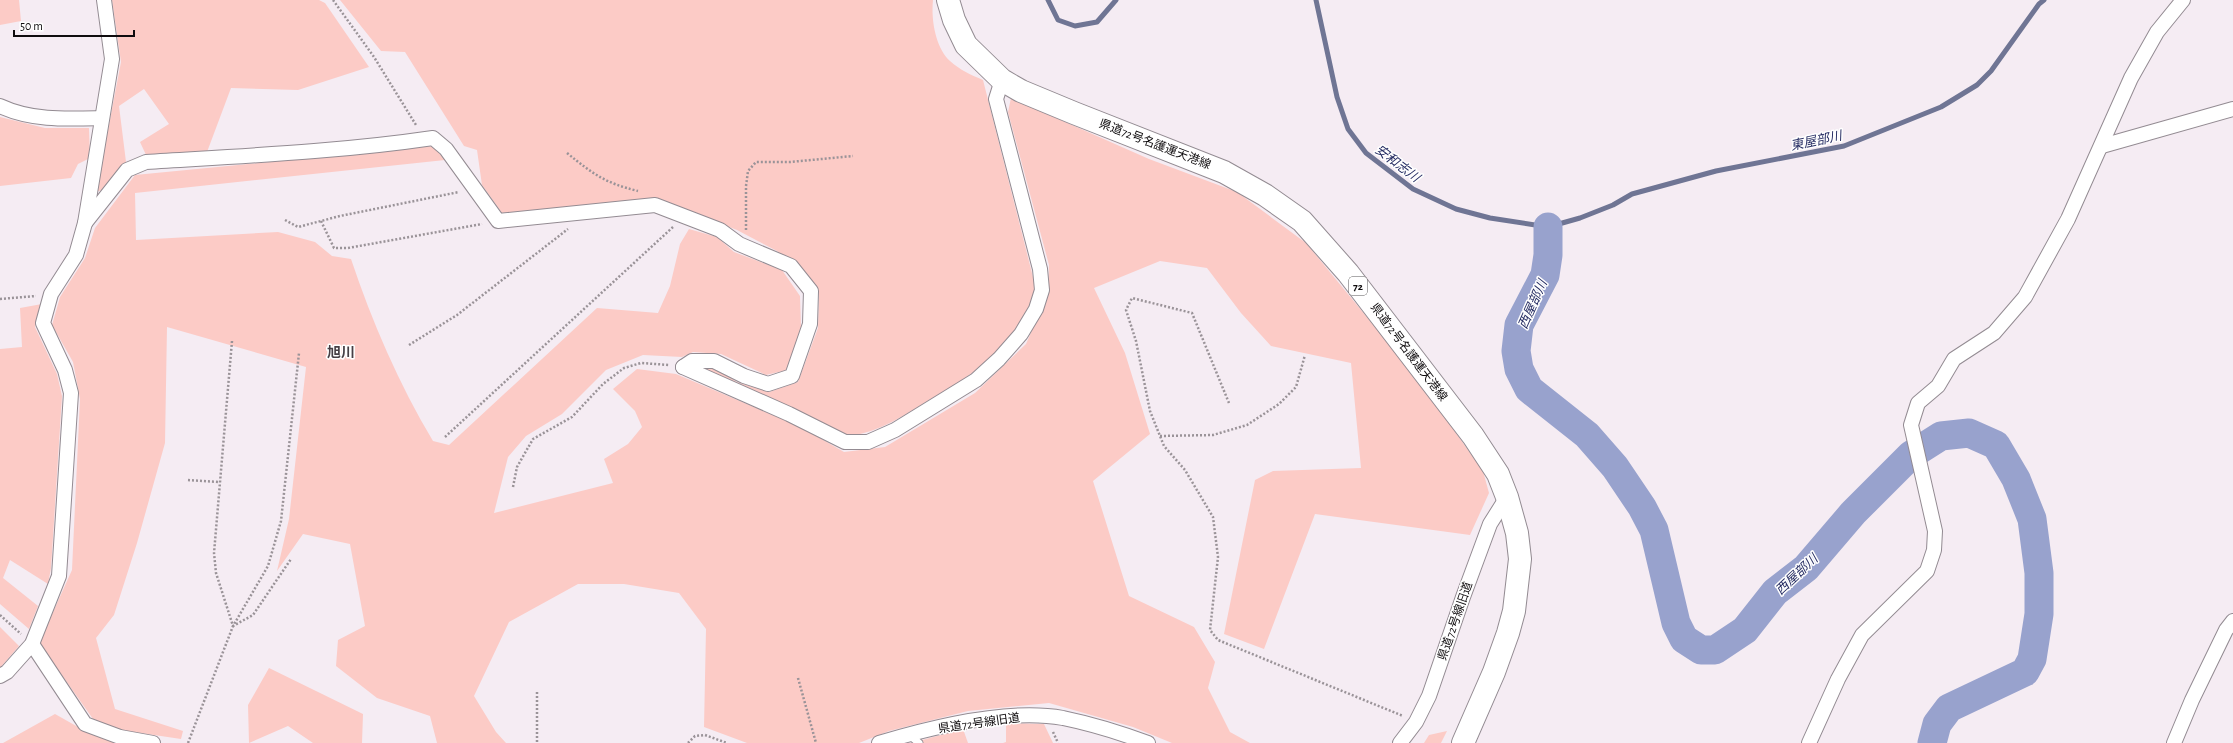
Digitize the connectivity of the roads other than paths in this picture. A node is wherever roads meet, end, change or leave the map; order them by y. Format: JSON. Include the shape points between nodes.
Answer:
{"nodes":[{"id":1,"x":104,"y":0,"type":"edge"},
{"id":2,"x":948,"y":0,"type":"edge"},
{"id":3,"x":2183,"y":0,"type":"edge"},
{"id":4,"x":1002,"y":80,"type":"junction"},
{"id":5,"x":0,"y":106,"type":"edge"},
{"id":6,"x":2233,"y":109,"type":"edge"},
{"id":7,"x":102,"y":118,"type":"junction"},
{"id":8,"x":2102,"y":146,"type":"junction"},
{"id":9,"x":85,"y":223,"type":"junction"},
{"id":10,"x":1507,"y":498,"type":"junction"},
{"id":11,"x":2233,"y":621,"type":"edge"},
{"id":12,"x":32,"y":644,"type":"junction"},
{"id":13,"x":0,"y":676,"type":"edge"},
{"id":14,"x":908,"y":734,"type":"junction"},
{"id":15,"x":153,"y":743,"type":"edge"},
{"id":16,"x":879,"y":743,"type":"edge"},
{"id":17,"x":919,"y":743,"type":"edge"},
{"id":18,"x":1148,"y":743,"type":"edge"},
{"id":19,"x":1400,"y":743,"type":"edge"},
{"id":20,"x":1463,"y":743,"type":"edge"},
{"id":21,"x":1809,"y":743,"type":"edge"},
{"id":22,"x":2174,"y":743,"type":"edge"}],
"edges":[{"from":1,"to":7,"type":"street","via":[[112,59]]},
{"from":2,"to":4,"type":"main road","name":"県道72号名護運天港線","number":"72","via":[[966,45]]},
{"from":3,"to":8,"type":"street","via":[[2156,32]]},
{"from":4,"to":9,"type":"street","via":[[996,99],[1040,270],[1042,290],[1036,309],[1021,334],[976,380],[895,430],[868,442],[845,442],[684,367],[692,361],[714,361],[744,376],[768,384],[792,376],[810,324],[811,291],[790,266],[746,247],[720,230],[655,205],[498,221],[446,149],[433,138],[326,150],[146,162],[127,170]]},
{"from":4,"to":10,"type":"main road","name":"県道72号名護運天港線","number":"72","via":[[1021,91],[1074,113],[1224,172],[1265,195],[1302,221],[1348,273],[1473,436],[1498,474]]},
{"from":5,"to":7,"type":"street","via":[[12,112],[55,120]]},
{"from":6,"to":8,"type":"street"},
{"from":7,"to":9,"type":"street"},
{"from":8,"to":21,"type":"street","via":[[2068,219],[2025,297],[1994,332],[1954,359],[1938,386],[1918,403],[1911,425],[1935,531],[1934,550],[1927,571],[1862,635],[1838,679]]},
{"from":9,"to":12,"type":"street","via":[[76,255],[50,294],[43,323],[65,370],[71,393],[59,576]]},
{"from":10,"to":19,"type":"street","name":"県道72号線旧道","via":[[1490,524],[1429,696],[1416,722]]},
{"from":10,"to":20,"type":"main road","name":"県道72号名護運天港線","number":"72","via":[[1517,533],[1520,559],[1514,611],[1494,672]]},
{"from":11,"to":22,"type":"street","via":[[2226,630],[2192,700]]},
{"from":12,"to":13,"type":"street","via":[[7,672]]},
{"from":12,"to":15,"type":"street","via":[[85,724],[120,738]]},
{"from":14,"to":16,"type":"street","name":"県道72号線旧道"},
{"from":14,"to":17,"type":"lane"},
{"from":14,"to":18,"type":"street","name":"県道72号線旧道","via":[[1014,716],[1062,718]]}]}
